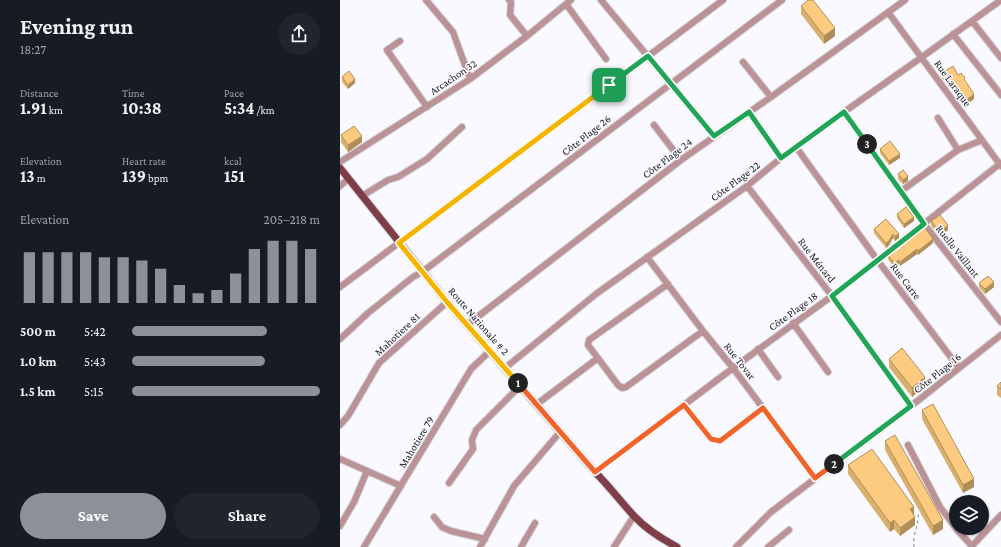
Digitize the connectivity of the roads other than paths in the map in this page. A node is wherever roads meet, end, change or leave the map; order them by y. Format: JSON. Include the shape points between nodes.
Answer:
{"nodes":[{"id":1,"x":426,"y":0,"type":"edge"},
{"id":2,"x":601,"y":0,"type":"edge"},
{"id":3,"x":723,"y":0,"type":"edge"},
{"id":4,"x":782,"y":0,"type":"edge"},
{"id":5,"x":905,"y":0,"type":"edge"},
{"id":6,"x":511,"y":1,"type":"edge"},
{"id":7,"x":568,"y":2,"type":"edge"},
{"id":8,"x":1000,"y":2,"type":"edge"},
{"id":9,"x":888,"y":12,"type":"junction"},
{"id":10,"x":972,"y":20,"type":"junction"},
{"id":11,"x":953,"y":34,"type":"junction"},
{"id":12,"x":527,"y":36,"type":"junction"},
{"id":13,"x":400,"y":41,"type":"dead end"},
{"id":14,"x":648,"y":56,"type":"junction"},
{"id":15,"x":922,"y":57,"type":"junction"},
{"id":16,"x":1001,"y":58,"type":"edge"},
{"id":17,"x":606,"y":60,"type":"dead end"},
{"id":18,"x":743,"y":62,"type":"dead end"},
{"id":19,"x":470,"y":79,"type":"junction"},
{"id":20,"x":670,"y":83,"type":"junction"},
{"id":21,"x":1001,"y":95,"type":"edge"},
{"id":22,"x":771,"y":97,"type":"junction"},
{"id":23,"x":426,"y":108,"type":"junction"},
{"id":24,"x":749,"y":112,"type":"junction"},
{"id":25,"x":844,"y":112,"type":"junction"},
{"id":26,"x":938,"y":118,"type":"dead end"},
{"id":27,"x":654,"y":126,"type":"dead end"},
{"id":28,"x":462,"y":127,"type":"dead end"},
{"id":29,"x":714,"y":136,"type":"junction"},
{"id":30,"x":982,"y":140,"type":"junction"},
{"id":31,"x":796,"y":147,"type":"junction"},
{"id":32,"x":958,"y":150,"type":"junction"},
{"id":33,"x":781,"y":158,"type":"junction"},
{"id":34,"x":680,"y":160,"type":"junction"},
{"id":35,"x":340,"y":162,"type":"edge"},
{"id":36,"x":1001,"y":164,"type":"edge"},
{"id":37,"x":340,"y":168,"type":"edge"},
{"id":38,"x":348,"y":179,"type":"junction"},
{"id":39,"x":340,"y":186,"type":"edge"},
{"id":40,"x":747,"y":186,"type":"junction"},
{"id":41,"x":901,"y":191,"type":"junction"},
{"id":42,"x":362,"y":196,"type":"junction"},
{"id":43,"x":924,"y":224,"type":"junction"},
{"id":44,"x":399,"y":243,"type":"junction"},
{"id":45,"x":647,"y":257,"type":"junction"},
{"id":46,"x":878,"y":261,"type":"junction"},
{"id":47,"x":422,"y":272,"type":"junction"},
{"id":48,"x":668,"y":284,"type":"junction"},
{"id":49,"x":340,"y":287,"type":"edge"},
{"id":50,"x":832,"y":296,"type":"junction"},
{"id":51,"x":447,"y":302,"type":"junction"},
{"id":52,"x":1001,"y":322,"type":"edge"},
{"id":53,"x":793,"y":323,"type":"junction"},
{"id":54,"x":467,"y":325,"type":"junction"},
{"id":55,"x":703,"y":331,"type":"junction"},
{"id":56,"x":1001,"y":335,"type":"edge"},
{"id":57,"x":340,"y":339,"type":"edge"},
{"id":58,"x":758,"y":349,"type":"junction"},
{"id":59,"x":490,"y":351,"type":"junction"},
{"id":60,"x":598,"y":358,"type":"junction"},
{"id":61,"x":505,"y":368,"type":"junction"},
{"id":62,"x":733,"y":368,"type":"junction"},
{"id":63,"x":959,"y":368,"type":"junction"},
{"id":64,"x":828,"y":372,"type":"dead end"},
{"id":65,"x":778,"y":377,"type":"dead end"},
{"id":66,"x":520,"y":386,"type":"junction"},
{"id":67,"x":537,"y":404,"type":"junction"},
{"id":68,"x":684,"y":405,"type":"junction"},
{"id":69,"x":911,"y":406,"type":"junction"},
{"id":70,"x":763,"y":408,"type":"junction"},
{"id":71,"x":340,"y":425,"type":"edge"},
{"id":72,"x":560,"y":432,"type":"junction"},
{"id":73,"x":908,"y":445,"type":"dead end"},
{"id":74,"x":340,"y":459,"type":"edge"},
{"id":75,"x":367,"y":471,"type":"junction"},
{"id":76,"x":595,"y":472,"type":"junction"},
{"id":77,"x":815,"y":478,"type":"junction"},
{"id":78,"x":449,"y":483,"type":"dead end"},
{"id":79,"x":401,"y":486,"type":"junction"},
{"id":80,"x":1001,"y":515,"type":"edge"},
{"id":81,"x":634,"y":516,"type":"junction"},
{"id":82,"x":434,"y":517,"type":"dead end"},
{"id":83,"x":535,"y":523,"type":"dead end"},
{"id":84,"x":340,"y":526,"type":"edge"},
{"id":85,"x":789,"y":530,"type":"dead end"},
{"id":86,"x":485,"y":539,"type":"junction"},
{"id":87,"x":972,"y":546,"type":"edge"},
{"id":88,"x":364,"y":547,"type":"edge"},
{"id":89,"x":480,"y":547,"type":"edge"},
{"id":90,"x":521,"y":547,"type":"edge"},
{"id":91,"x":614,"y":547,"type":"edge"},
{"id":92,"x":677,"y":547,"type":"edge"},
{"id":93,"x":736,"y":547,"type":"edge"},
{"id":94,"x":768,"y":547,"type":"edge"}],
"edges":[{"from":1,"to":19,"type":"street","via":[[453,32]]},
{"from":2,"to":14,"type":"street"},
{"from":3,"to":14,"type":"street"},
{"from":4,"to":20,"type":"street","name":"Côte Plage 26"},
{"from":5,"to":9,"type":"street","name":"Côte Plage 24"},
{"from":6,"to":12,"type":"street","via":[[510,15]]},
{"from":7,"to":12,"type":"street","name":"Arcachon 32"},
{"from":7,"to":17,"type":"street"},
{"from":8,"to":10,"type":"street","name":"Côte Plage 22"},
{"from":9,"to":15,"type":"street","name":"Rue Laraque"},
{"from":9,"to":22,"type":"street","name":"Côte Plage 24"},
{"from":10,"to":11,"type":"street","name":"Côte Plage 22"},
{"from":10,"to":16,"type":"street"},
{"from":11,"to":15,"type":"street","name":"Côte Plage 22"},
{"from":11,"to":21,"type":"street"},
{"from":12,"to":19,"type":"street","name":"Arcachon 32"},
{"from":13,"to":23,"type":"street","via":[[387,50]]},
{"from":14,"to":20,"type":"street"},
{"from":14,"to":44,"type":"street"},
{"from":15,"to":25,"type":"street","name":"Côte Plage 22"},
{"from":15,"to":30,"type":"street","name":"Rue Laraque"},
{"from":18,"to":22,"type":"street"},
{"from":19,"to":23,"type":"street","name":"Arcachon 32"},
{"from":20,"to":29,"type":"street"},
{"from":20,"to":47,"type":"street","name":"Côte Plage 26"},
{"from":22,"to":24,"type":"street","name":"Côte Plage 24"},
{"from":23,"to":35,"type":"street","name":"Arcachon 32"},
{"from":24,"to":29,"type":"street","name":"Côte Plage 24"},
{"from":24,"to":33,"type":"street"},
{"from":25,"to":31,"type":"street","name":"Côte Plage 22"},
{"from":25,"to":41,"type":"street","name":"Ruelle Vaillant"},
{"from":26,"to":32,"type":"street"},
{"from":27,"to":34,"type":"street"},
{"from":28,"to":42,"type":"street","via":[[427,159]]},
{"from":29,"to":34,"type":"street","name":"Côte Plage 24"},
{"from":30,"to":32,"type":"street"},
{"from":30,"to":36,"type":"street","name":"Rue Laraque"},
{"from":31,"to":33,"type":"street","name":"Côte Plage 22"},
{"from":31,"to":46,"type":"street","name":"Rue Carre"},
{"from":32,"to":41,"type":"street"},
{"from":33,"to":40,"type":"street","name":"Côte Plage 22"},
{"from":34,"to":54,"type":"street","name":"Côte Plage 24"},
{"from":36,"to":43,"type":"street","name":"Côte Plage 18"},
{"from":37,"to":38,"type":"main road","name":"Route Nationale # 2"},
{"from":38,"to":39,"type":"street"},
{"from":38,"to":42,"type":"main road","name":"Route Nationale # 2"},
{"from":40,"to":45,"type":"street","name":"Côte Plage 22"},
{"from":40,"to":50,"type":"street","name":"Rue Ménard"},
{"from":41,"to":43,"type":"street","name":"Ruelle Vaillant"},
{"from":42,"to":44,"type":"main road","name":"Route Nationale # 2"},
{"from":43,"to":46,"type":"street","name":"Côte Plage 18"},
{"from":43,"to":52,"type":"street","name":"Ruelle Vaillant"},
{"from":44,"to":47,"type":"main road","name":"Route Nationale # 2"},
{"from":44,"to":49,"type":"street"},
{"from":45,"to":48,"type":"street","name":"Rue Tovar"},
{"from":45,"to":61,"type":"street","name":"Côte Plage 22","via":[[596,294]]},
{"from":46,"to":50,"type":"street","name":"Côte Plage 18"},
{"from":46,"to":63,"type":"street","name":"Rue Carre"},
{"from":47,"to":51,"type":"main road","name":"Route Nationale # 2"},
{"from":47,"to":57,"type":"street","name":"Côte Plage 26","via":[[368,313]]},
{"from":48,"to":55,"type":"street","name":"Rue Tovar"},
{"from":48,"to":60,"type":"street","via":[[589,340],[588,345]]},
{"from":50,"to":53,"type":"street","name":"Côte Plage 18"},
{"from":50,"to":69,"type":"street","name":"Rue Ménard"},
{"from":51,"to":54,"type":"main road","name":"Route Nationale # 2"},
{"from":51,"to":71,"type":"street","name":"Mahotiere 81","via":[[379,363]]},
{"from":53,"to":58,"type":"street","name":"Côte Plage 18"},
{"from":53,"to":64,"type":"street"},
{"from":54,"to":59,"type":"main road","name":"Route Nationale # 2"},
{"from":55,"to":60,"type":"street","via":[[624,388],[620,387]]},
{"from":55,"to":62,"type":"street","name":"Rue Tovar"},
{"from":56,"to":63,"type":"street","name":"Côte Plage 16"},
{"from":58,"to":62,"type":"street","name":"Côte Plage 18"},
{"from":58,"to":65,"type":"street"},
{"from":59,"to":61,"type":"main road","name":"Route Nationale # 2"},
{"from":59,"to":79,"type":"street","name":"Mahotiere 79","via":[[471,369]]},
{"from":60,"to":67,"type":"street"},
{"from":61,"to":66,"type":"main road","name":"Route Nationale # 2"},
{"from":62,"to":68,"type":"street","name":"Côte Plage 18"},
{"from":62,"to":70,"type":"street","name":"Rue Tovar"},
{"from":63,"to":69,"type":"street","name":"Côte Plage 16"},
{"from":66,"to":67,"type":"main road","name":"Route Nationale # 2"},
{"from":66,"to":78,"type":"street","via":[[476,430],[472,440],[473,449]]},
{"from":67,"to":72,"type":"main road","name":"Route Nationale # 2"},
{"from":68,"to":70,"type":"street","via":[[711,439],[716,441],[720,441]]},
{"from":68,"to":76,"type":"street","name":"Côte Plage 18"},
{"from":69,"to":77,"type":"street","name":"Côte Plage 16"},
{"from":70,"to":77,"type":"street","name":"Rue Tovar"},
{"from":72,"to":76,"type":"main road","name":"Route Nationale # 2"},
{"from":72,"to":86,"type":"street","via":[[514,486]]},
{"from":73,"to":87,"type":"street","via":[[940,507]]},
{"from":74,"to":75,"type":"street"},
{"from":75,"to":79,"type":"street"},
{"from":75,"to":84,"type":"street"},
{"from":76,"to":81,"type":"main road","name":"Route Nationale # 2"},
{"from":77,"to":93,"type":"street","name":"Côte Plage 16","via":[[771,512]]},
{"from":79,"to":88,"type":"street","name":"Mahotiere 79"},
{"from":80,"to":87,"type":"street"},
{"from":81,"to":91,"type":"street"},
{"from":81,"to":92,"type":"main road","name":"Route Nationale # 2","via":[[659,537]]},
{"from":82,"to":86,"type":"street","via":[[442,527],[451,531]]},
{"from":83,"to":90,"type":"street"},
{"from":85,"to":94,"type":"street"},
{"from":86,"to":89,"type":"street"}]}
